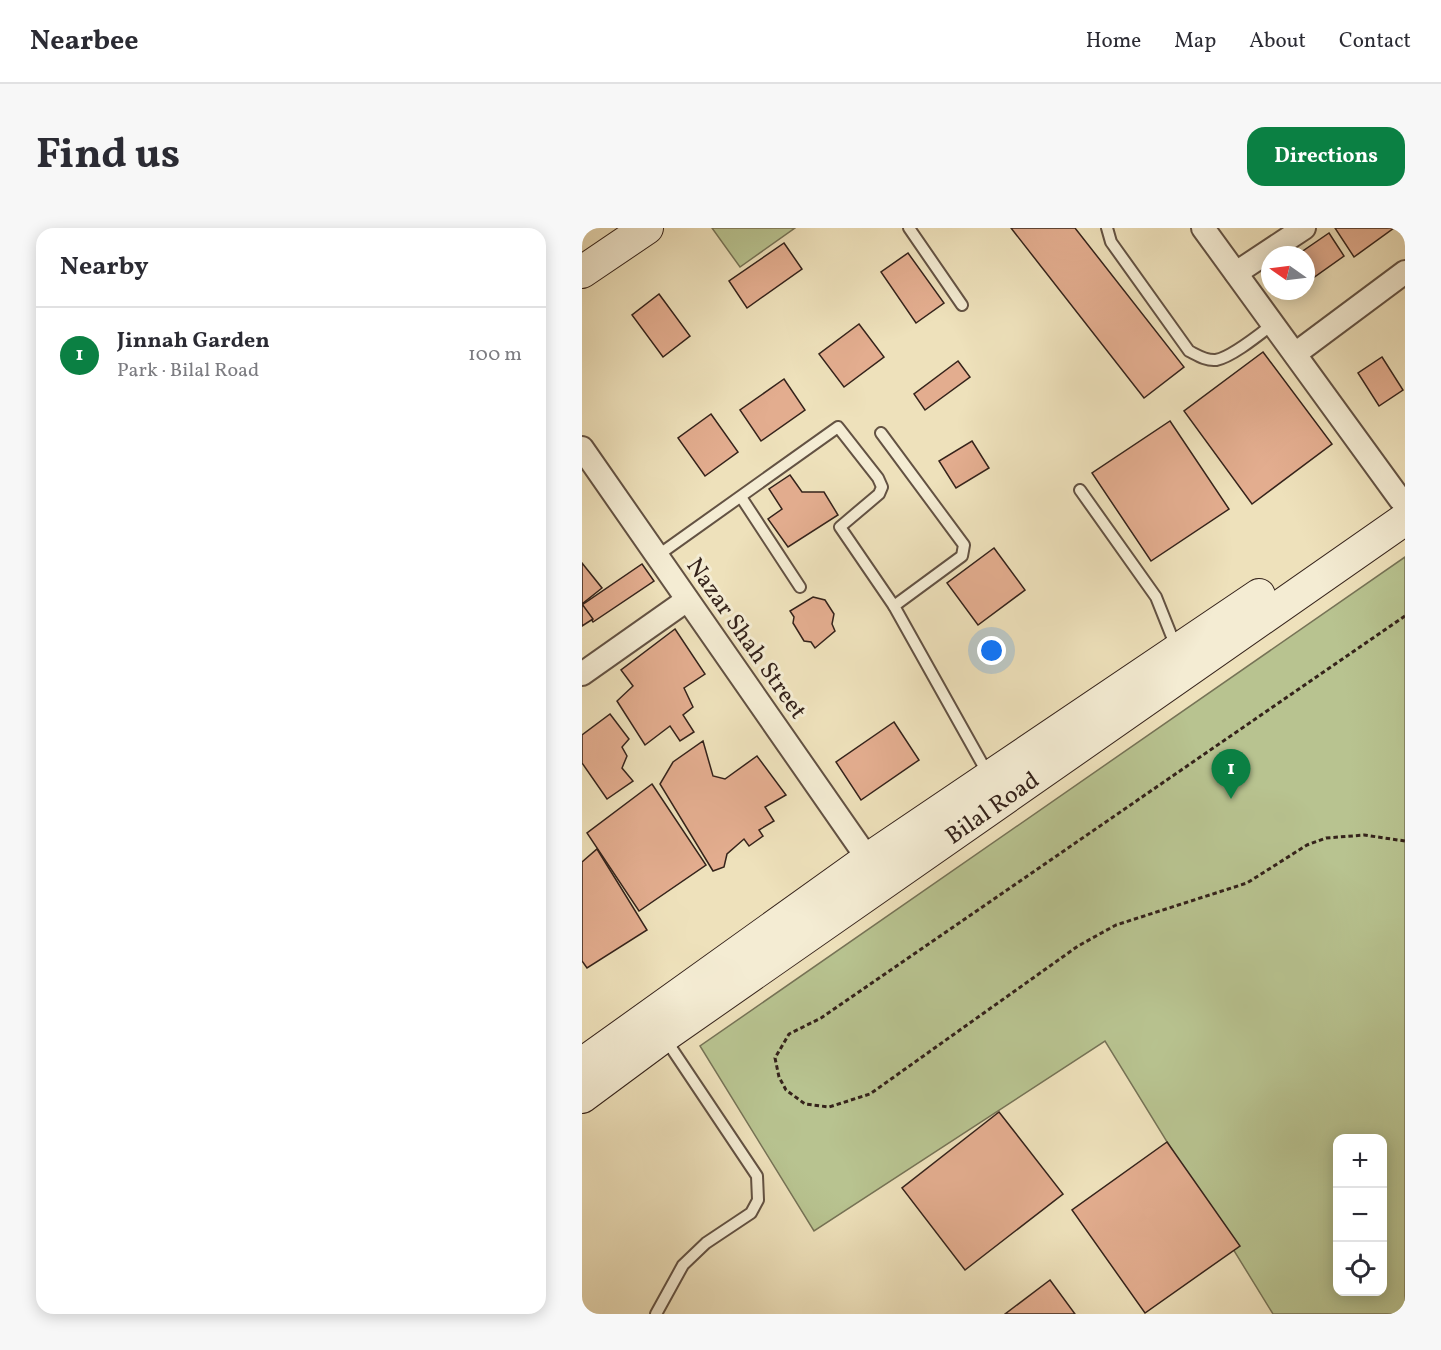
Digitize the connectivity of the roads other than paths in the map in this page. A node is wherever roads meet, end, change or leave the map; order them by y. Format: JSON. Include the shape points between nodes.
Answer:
{"nodes":[{"id":1,"x":647,"y":228,"type":"edge"},
{"id":2,"x":909,"y":228,"type":"edge"},
{"id":3,"x":1107,"y":228,"type":"edge"},
{"id":4,"x":1203,"y":228,"type":"edge"},
{"id":5,"x":1304,"y":228,"type":"edge"},
{"id":6,"x":582,"y":272,"type":"edge"},
{"id":7,"x":1405,"y":272,"type":"edge"},
{"id":8,"x":1236,"y":273,"type":"junction"},
{"id":9,"x":962,"y":305,"type":"dead end"},
{"id":10,"x":1273,"y":324,"type":"junction"},
{"id":11,"x":1295,"y":354,"type":"junction"},
{"id":12,"x":881,"y":433,"type":"dead end"},
{"id":13,"x":582,"y":448,"type":"edge"},
{"id":14,"x":1080,"y":490,"type":"dead end"},
{"id":15,"x":741,"y":497,"type":"junction"},
{"id":16,"x":1403,"y":504,"type":"edge"},
{"id":17,"x":657,"y":556,"type":"junction"},
{"id":18,"x":800,"y":587,"type":"dead end"},
{"id":19,"x":687,"y":600,"type":"junction"},
{"id":20,"x":894,"y":606,"type":"junction"},
{"id":21,"x":1177,"y":650,"type":"junction"},
{"id":22,"x":582,"y":674,"type":"edge"},
{"id":23,"x":990,"y":777,"type":"junction"},
{"id":24,"x":868,"y":859,"type":"junction"},
{"id":25,"x":663,"y":1037,"type":"junction"},
{"id":26,"x":582,"y":1064,"type":"edge"},
{"id":27,"x":582,"y":1097,"type":"edge"},
{"id":28,"x":656,"y":1314,"type":"edge"}],
"edges":[{"from":1,"to":6,"type":"main road"},
{"from":2,"to":9,"type":"lane"},
{"from":3,"to":10,"type":"lane","via":[[1111,242],[1189,351],[1216,360]]},
{"from":4,"to":8,"type":"street"},
{"from":5,"to":8,"type":"street"},
{"from":7,"to":11,"type":"street"},
{"from":8,"to":10,"type":"street"},
{"from":10,"to":11,"type":"street"},
{"from":11,"to":16,"type":"street"},
{"from":12,"to":20,"type":"lane","via":[[964,545],[962,556]]},
{"from":13,"to":17,"type":"street","name":"Nazar Shah Street"},
{"from":14,"to":21,"type":"lane","via":[[1162,606]]},
{"from":15,"to":17,"type":"lane"},
{"from":15,"to":18,"type":"lane"},
{"from":15,"to":20,"type":"lane","via":[[838,427],[882,487],[879,495],[840,527]]},
{"from":16,"to":21,"type":"main road","name":"Bilal Road"},
{"from":16,"to":25,"type":"main road","name":"Bilal Road"},
{"from":17,"to":19,"type":"street","name":"Nazar Shah Street"},
{"from":19,"to":22,"type":"street"},
{"from":19,"to":24,"type":"street","name":"Nazar Shah Street"},
{"from":20,"to":23,"type":"lane"},
{"from":21,"to":23,"type":"main road","name":"Bilal Road"},
{"from":23,"to":24,"type":"main road","name":"Bilal Road"},
{"from":24,"to":26,"type":"main road","name":"Bilal Road"},
{"from":25,"to":27,"type":"main road","name":"Bilal Road"},
{"from":25,"to":28,"type":"lane","via":[[757,1176],[758,1200],[751,1213],[683,1264]]}]}
